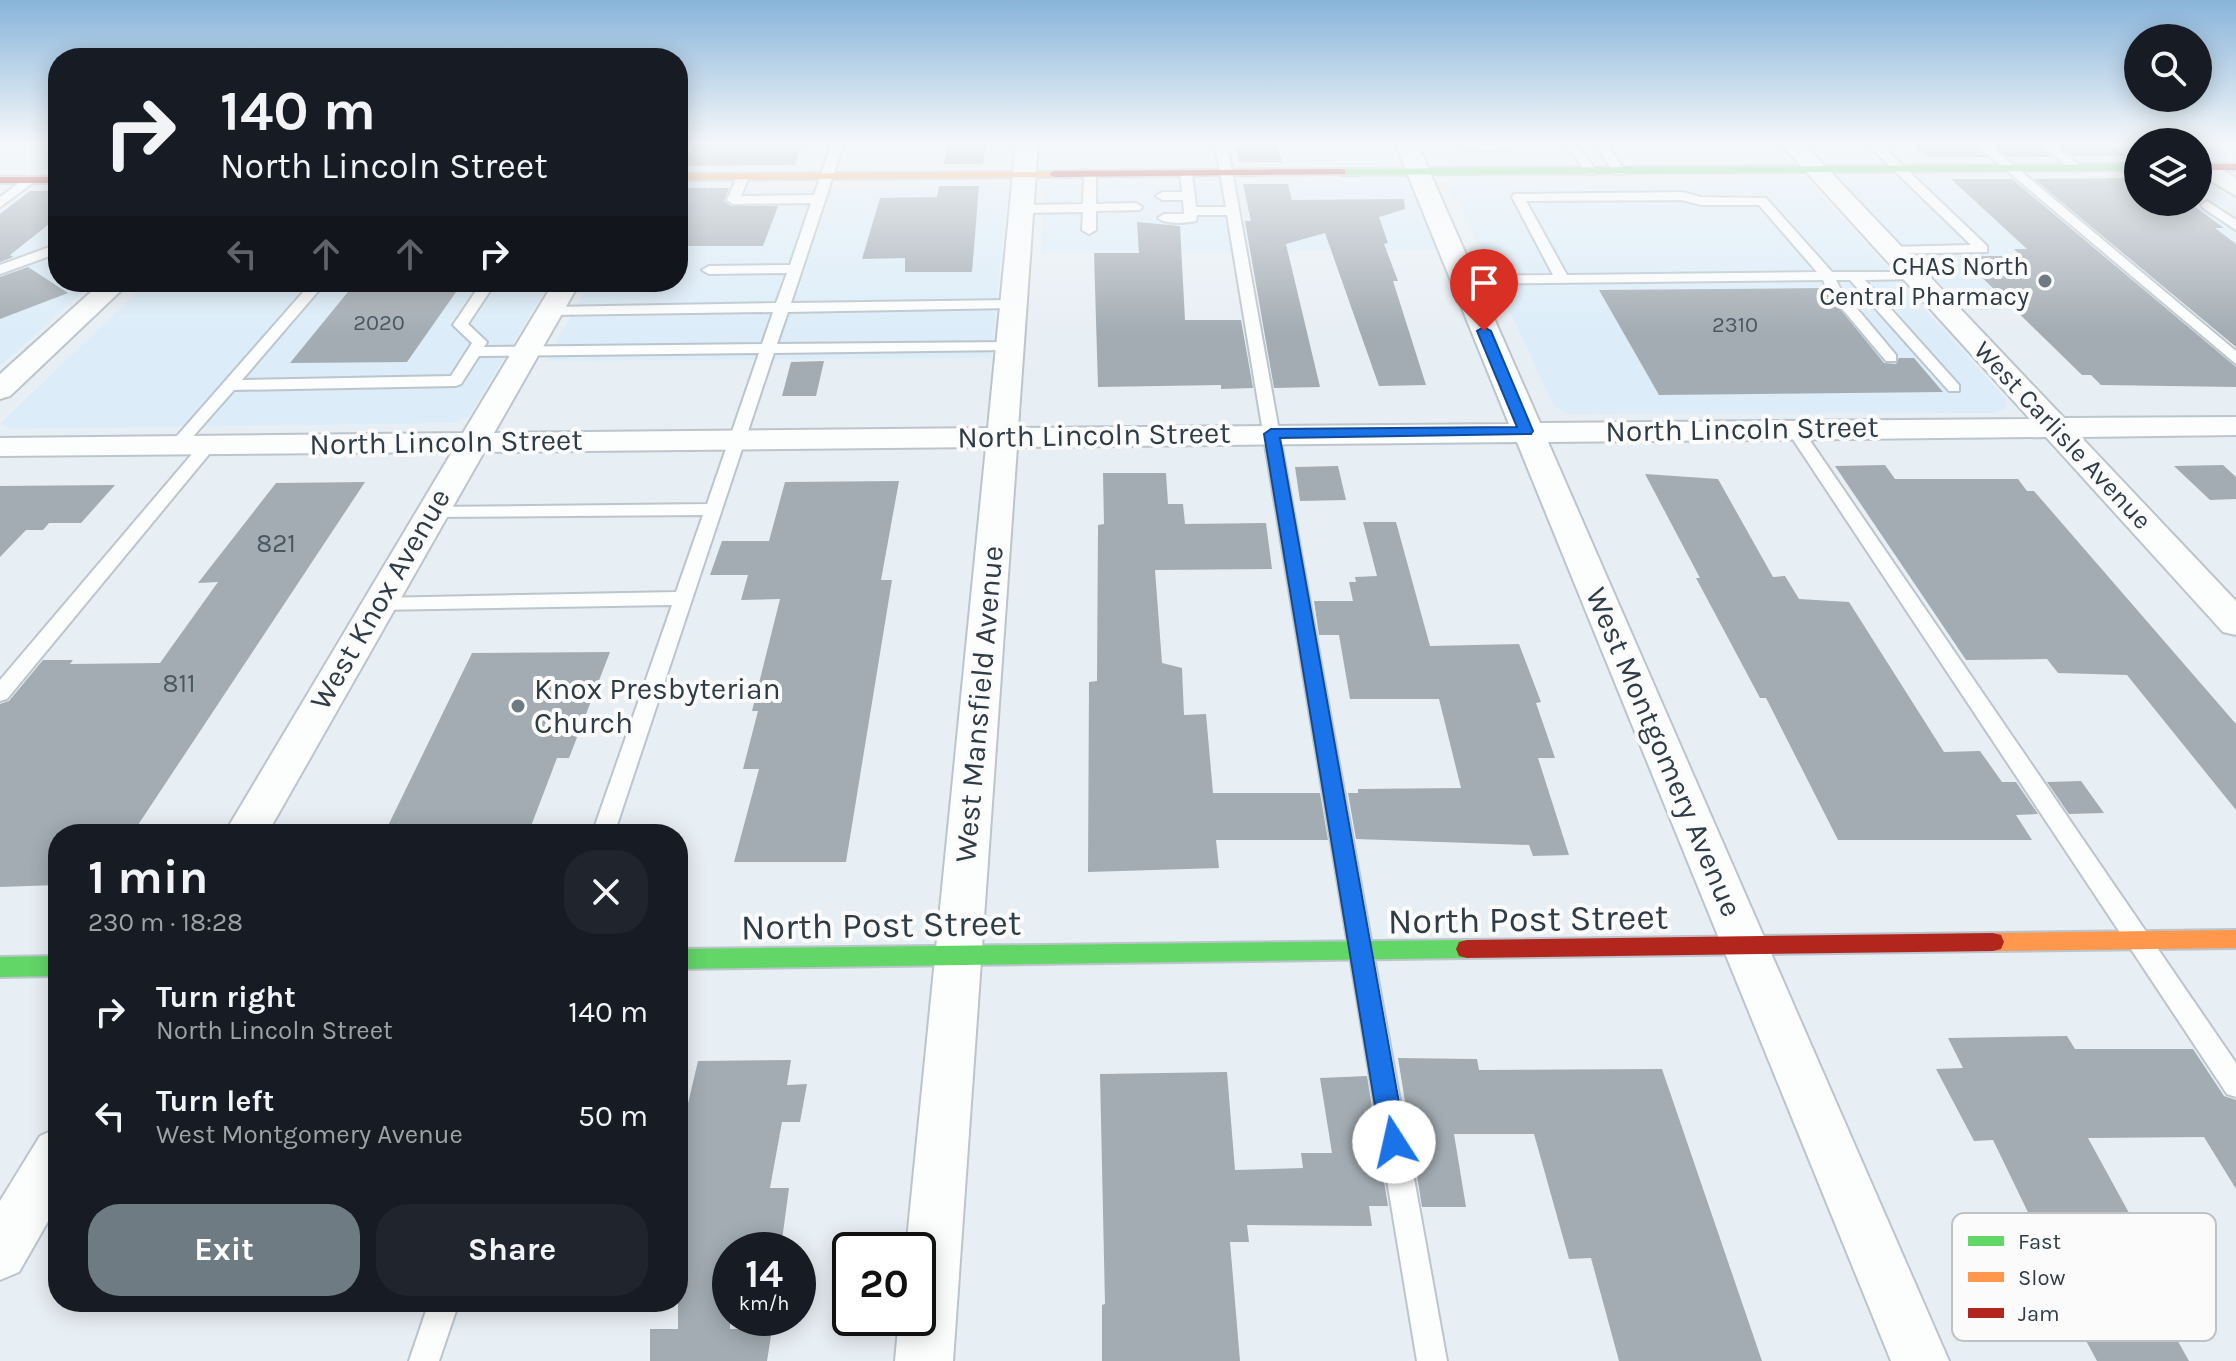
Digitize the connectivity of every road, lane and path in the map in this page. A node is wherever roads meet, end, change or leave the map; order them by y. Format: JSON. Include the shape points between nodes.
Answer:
{"nodes":[{"id":1,"x":816,"y":207,"type":"edge"},
{"id":2,"x":1021,"y":207,"type":"edge"},
{"id":3,"x":1078,"y":207,"type":"edge"},
{"id":4,"x":1089,"y":207,"type":"edge"},
{"id":5,"x":1163,"y":207,"type":"dead end"},
{"id":6,"x":1170,"y":207,"type":"edge"},
{"id":7,"x":1201,"y":207,"type":"edge"},
{"id":8,"x":1232,"y":207,"type":"edge"},
{"id":9,"x":1432,"y":207,"type":"edge"},
{"id":10,"x":1523,"y":207,"type":"edge"},
{"id":11,"x":1767,"y":207,"type":"edge"},
{"id":12,"x":1850,"y":207,"type":"edge"},
{"id":13,"x":1937,"y":207,"type":"edge"},
{"id":14,"x":2056,"y":207,"type":"edge"},
{"id":15,"x":2212,"y":209,"type":"edge"},
{"id":16,"x":1233,"y":211,"type":"junction"},
{"id":17,"x":1089,"y":213,"type":"junction"},
{"id":18,"x":2236,"y":226,"type":"edge"},
{"id":19,"x":1891,"y":251,"type":"junction"},
{"id":20,"x":48,"y":252,"type":"edge"},
{"id":21,"x":795,"y":269,"type":"junction"},
{"id":22,"x":0,"y":270,"type":"edge"},
{"id":23,"x":709,"y":270,"type":"dead end"},
{"id":24,"x":1914,"y":275,"type":"junction"},
{"id":25,"x":1828,"y":276,"type":"junction"},
{"id":26,"x":1854,"y":276,"type":"junction"},
{"id":27,"x":1562,"y":279,"type":"junction"},
{"id":28,"x":1463,"y":280,"type":"junction"},
{"id":29,"x":106,"y":292,"type":"edge"},
{"id":30,"x":310,"y":292,"type":"edge"},
{"id":31,"x":482,"y":292,"type":"edge"},
{"id":32,"x":558,"y":296,"type":"edge"},
{"id":33,"x":1012,"y":304,"type":"junction"},
{"id":34,"x":782,"y":307,"type":"junction"},
{"id":35,"x":1009,"y":346,"type":"junction"},
{"id":36,"x":768,"y":349,"type":"junction"},
{"id":37,"x":525,"y":351,"type":"junction"},
{"id":38,"x":474,"y":352,"type":"junction"},
{"id":39,"x":1891,"y":358,"type":"dead end"},
{"id":40,"x":2236,"y":359,"type":"edge"},
{"id":41,"x":229,"y":385,"type":"junction"},
{"id":42,"x":1954,"y":388,"type":"dead end"},
{"id":43,"x":0,"y":390,"type":"edge"},
{"id":44,"x":2055,"y":426,"type":"junction"},
{"id":45,"x":2236,"y":426,"type":"edge"},
{"id":46,"x":1794,"y":429,"type":"junction"},
{"id":47,"x":1526,"y":431,"type":"junction"},
{"id":48,"x":1271,"y":434,"type":"junction"},
{"id":49,"x":1002,"y":437,"type":"junction"},
{"id":50,"x":738,"y":438,"type":"junction"},
{"id":51,"x":471,"y":442,"type":"junction"},
{"id":52,"x":209,"y":444,"type":"junction"},
{"id":53,"x":177,"y":445,"type":"junction"},
{"id":54,"x":0,"y":447,"type":"edge"},
{"id":55,"x":714,"y":509,"type":"junction"},
{"id":56,"x":430,"y":512,"type":"junction"},
{"id":57,"x":683,"y":598,"type":"junction"},
{"id":58,"x":377,"y":604,"type":"junction"},
{"id":59,"x":2236,"y":623,"type":"edge"},
{"id":60,"x":0,"y":694,"type":"edge"},
{"id":61,"x":251,"y":824,"type":"edge"},
{"id":62,"x":606,"y":824,"type":"edge"},
{"id":63,"x":2236,"y":939,"type":"edge"},
{"id":64,"x":2138,"y":940,"type":"junction"},
{"id":65,"x":1747,"y":945,"type":"junction"},
{"id":66,"x":1362,"y":953,"type":"junction"},
{"id":67,"x":958,"y":955,"type":"junction"},
{"id":68,"x":688,"y":959,"type":"edge"},
{"id":69,"x":48,"y":966,"type":"edge"},
{"id":70,"x":0,"y":967,"type":"edge"},
{"id":71,"x":2236,"y":1085,"type":"edge"},
{"id":72,"x":48,"y":1171,"type":"edge"},
{"id":73,"x":0,"y":1253,"type":"edge"},
{"id":74,"x":441,"y":1312,"type":"edge"},
{"id":75,"x":424,"y":1361,"type":"edge"},
{"id":76,"x":924,"y":1361,"type":"edge"},
{"id":77,"x":1432,"y":1361,"type":"edge"},
{"id":78,"x":1920,"y":1361,"type":"edge"}],
"edges":[{"from":1,"to":21,"type":"lane"},
{"from":2,"to":33,"type":"street","name":"West Mansfield Avenue"},
{"from":3,"to":17,"type":"lane"},
{"from":4,"to":17,"type":"lane"},
{"from":5,"to":6,"type":"lane"},
{"from":7,"to":16,"type":"lane"},
{"from":8,"to":16,"type":"lane"},
{"from":9,"to":28,"type":"street","name":"West Montgomery Avenue"},
{"from":10,"to":27,"type":"lane"},
{"from":11,"to":25,"type":"lane"},
{"from":12,"to":19,"type":"street","name":"West Carlisle Avenue"},
{"from":13,"to":19,"type":"lane","via":[[1982,249]]},
{"from":14,"to":40,"type":"lane"},
{"from":15,"to":18,"type":"lane"},
{"from":16,"to":48,"type":"lane"},
{"from":17,"to":17,"type":"lane","via":[[1136,207]]},
{"from":19,"to":24,"type":"street","name":"West Carlisle Avenue"},
{"from":20,"to":22,"type":"lane"},
{"from":21,"to":23,"type":"lane"},
{"from":21,"to":34,"type":"lane"},
{"from":24,"to":26,"type":"lane"},
{"from":24,"to":44,"type":"street","name":"West Carlisle Avenue"},
{"from":25,"to":26,"type":"lane"},
{"from":25,"to":27,"type":"lane"},
{"from":25,"to":39,"type":"lane"},
{"from":26,"to":42,"type":"lane"},
{"from":27,"to":28,"type":"lane"},
{"from":28,"to":47,"type":"street","name":"West Montgomery Avenue"},
{"from":29,"to":43,"type":"street"},
{"from":30,"to":41,"type":"lane"},
{"from":31,"to":38,"type":"lane","via":[[460,325],[480,342]]},
{"from":32,"to":34,"type":"lane"},
{"from":32,"to":37,"type":"street","name":"West Knox Avenue"},
{"from":33,"to":34,"type":"lane"},
{"from":33,"to":35,"type":"street","name":"West Mansfield Avenue"},
{"from":34,"to":36,"type":"lane"},
{"from":35,"to":36,"type":"lane"},
{"from":35,"to":49,"type":"street","name":"West Mansfield Avenue"},
{"from":36,"to":37,"type":"lane"},
{"from":36,"to":50,"type":"lane"},
{"from":37,"to":38,"type":"lane"},
{"from":37,"to":51,"type":"street","name":"West Knox Avenue"},
{"from":38,"to":41,"type":"lane","via":[[456,381]]},
{"from":41,"to":53,"type":"lane"},
{"from":44,"to":45,"type":"street","name":"North Lincoln Street"},
{"from":44,"to":46,"type":"street","name":"North Lincoln Street"},
{"from":44,"to":59,"type":"street","name":"West Carlisle Avenue"},
{"from":46,"to":47,"type":"street","name":"North Lincoln Street"},
{"from":46,"to":64,"type":"lane"},
{"from":47,"to":48,"type":"street","name":"North Lincoln Street"},
{"from":47,"to":65,"type":"street","name":"West Montgomery Avenue"},
{"from":48,"to":49,"type":"street","name":"North Lincoln Street"},
{"from":48,"to":66,"type":"lane"},
{"from":49,"to":50,"type":"street","name":"North Lincoln Street"},
{"from":49,"to":67,"type":"street","name":"West Mansfield Avenue"},
{"from":50,"to":51,"type":"street","name":"North Lincoln Street"},
{"from":50,"to":55,"type":"lane"},
{"from":51,"to":52,"type":"street","name":"North Lincoln Street"},
{"from":51,"to":56,"type":"street","name":"West Knox Avenue"},
{"from":52,"to":53,"type":"street","name":"North Lincoln Street"},
{"from":52,"to":60,"type":"lane"},
{"from":53,"to":54,"type":"street","name":"North Lincoln Street"},
{"from":55,"to":56,"type":"lane"},
{"from":55,"to":57,"type":"lane"},
{"from":56,"to":58,"type":"street","name":"West Knox Avenue"},
{"from":57,"to":58,"type":"lane"},
{"from":57,"to":62,"type":"lane"},
{"from":58,"to":61,"type":"street","name":"West Knox Avenue"},
{"from":63,"to":64,"type":"main road","name":"North Post Street"},
{"from":64,"to":65,"type":"main road","name":"North Post Street"},
{"from":64,"to":71,"type":"lane"},
{"from":65,"to":66,"type":"main road","name":"North Post Street"},
{"from":65,"to":78,"type":"street","name":"West Montgomery Avenue"},
{"from":66,"to":67,"type":"main road","name":"North Post Street"},
{"from":66,"to":77,"type":"lane"},
{"from":67,"to":68,"type":"main road","name":"North Post Street"},
{"from":67,"to":76,"type":"street","name":"West Mansfield Avenue"},
{"from":69,"to":70,"type":"main road"},
{"from":72,"to":73,"type":"street"},
{"from":74,"to":75,"type":"lane"}]}
